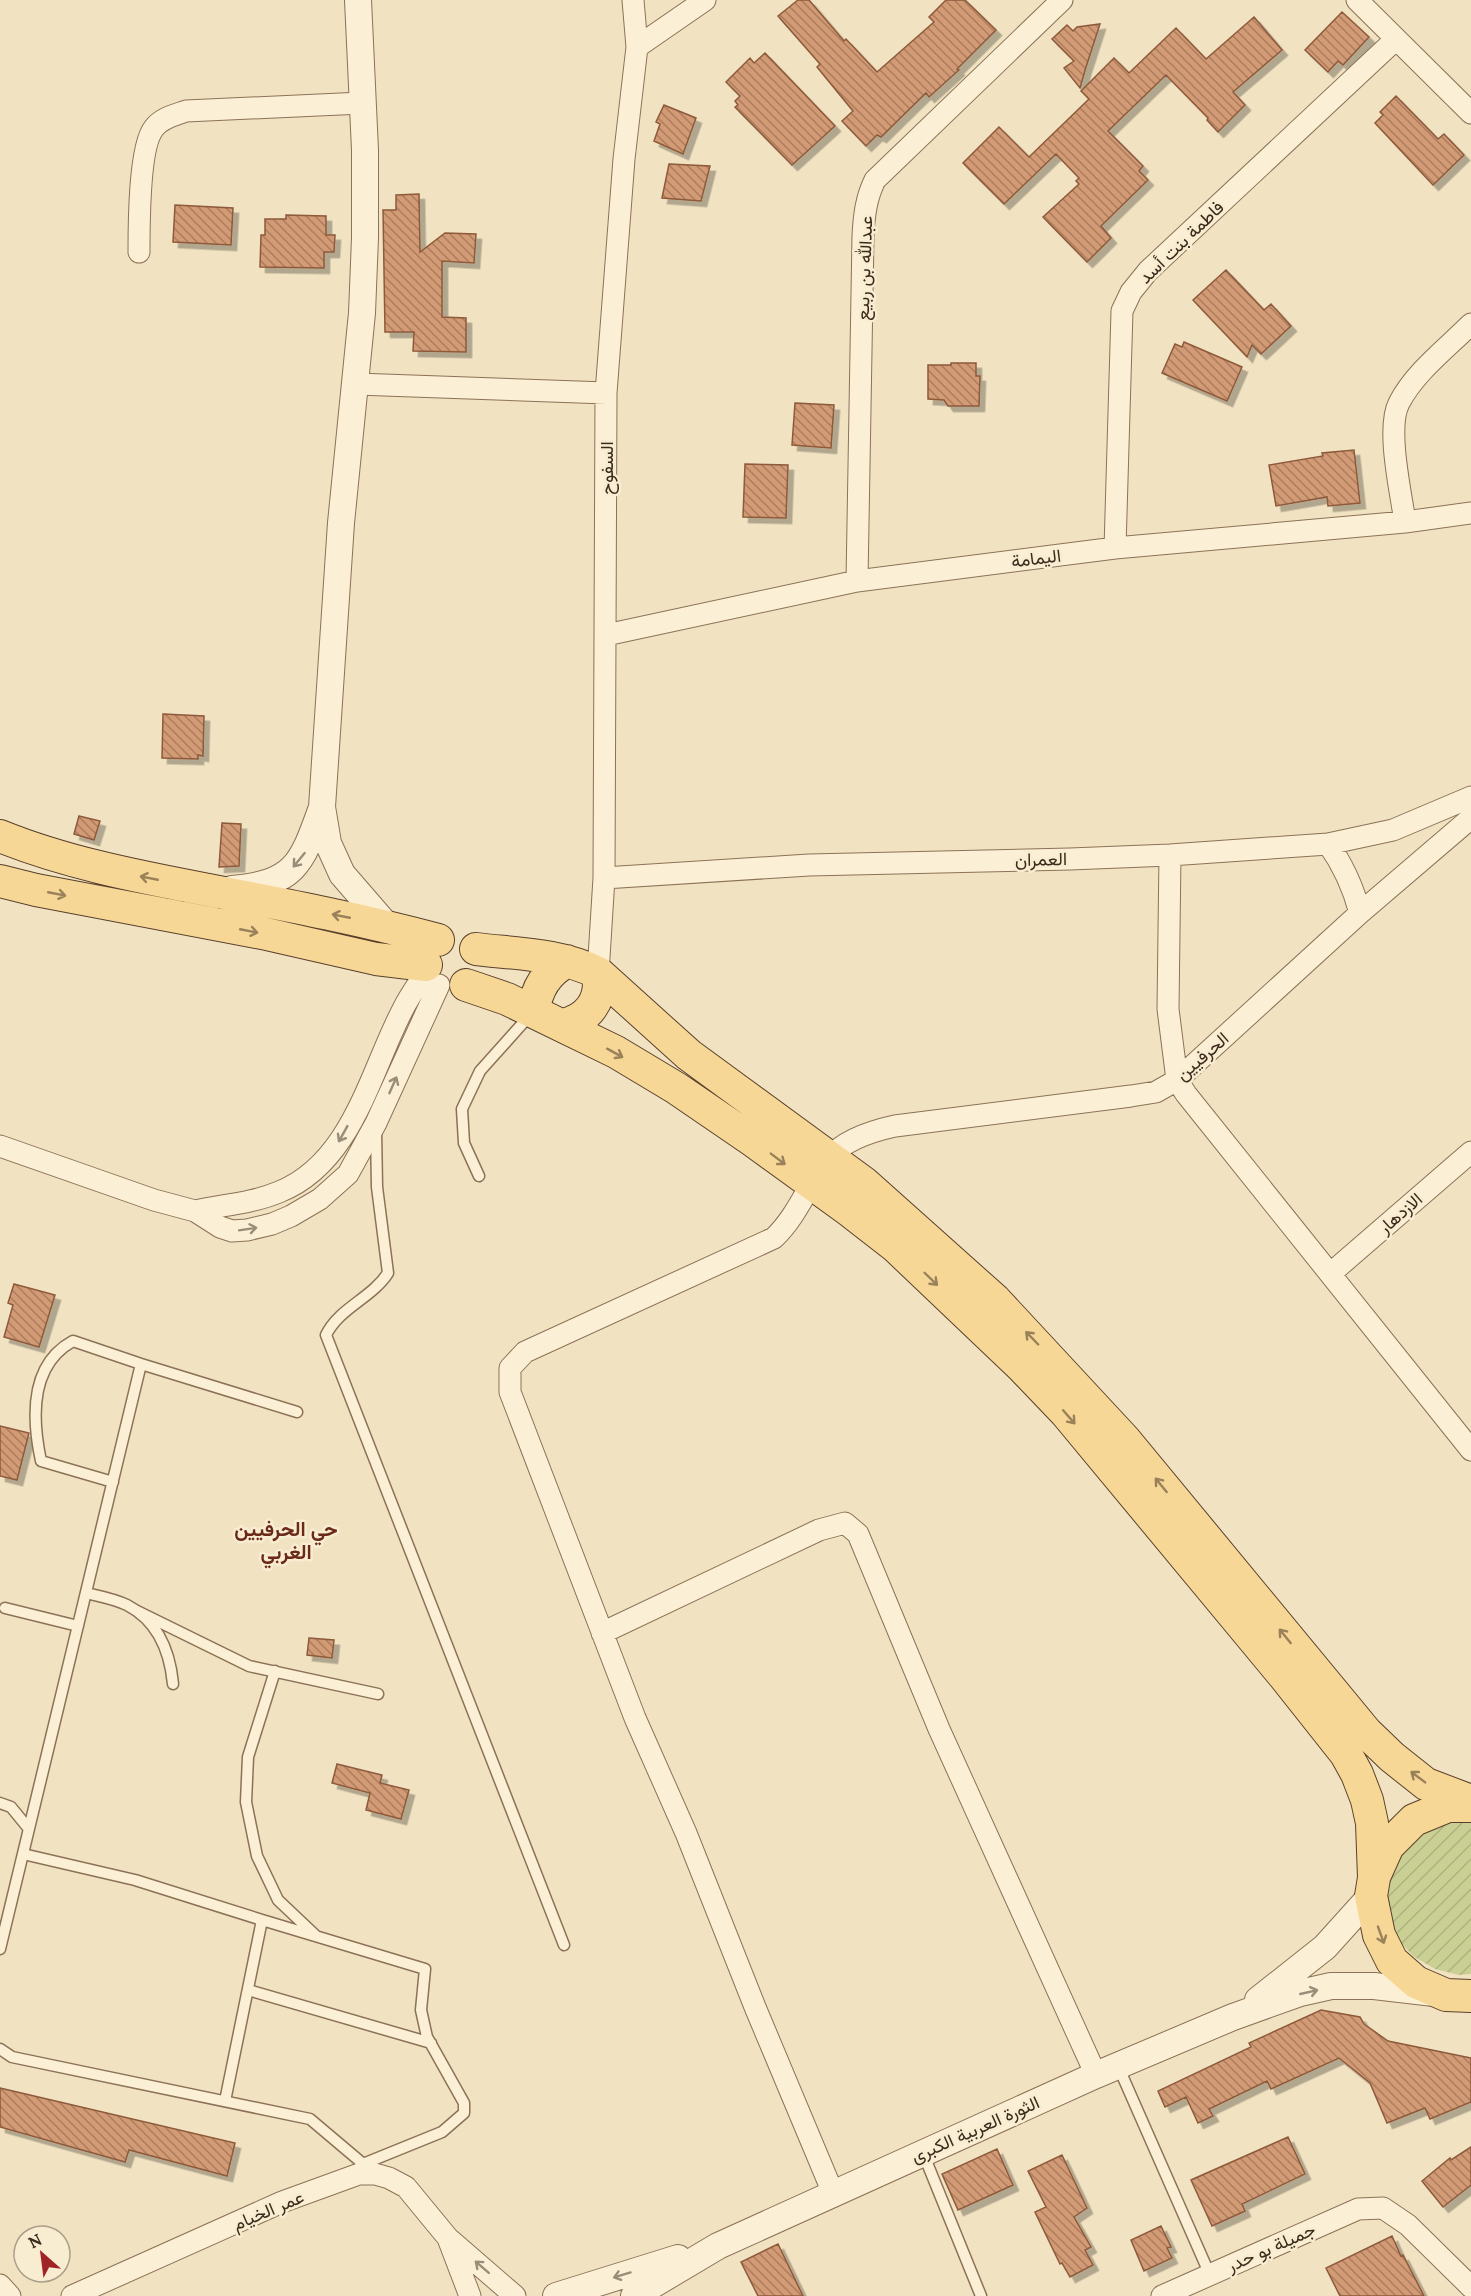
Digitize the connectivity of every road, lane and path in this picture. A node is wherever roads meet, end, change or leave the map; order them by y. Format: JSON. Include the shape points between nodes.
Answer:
{"nodes":[{"id":1,"x":358,"y":0,"type":"edge"},
{"id":2,"x":633,"y":0,"type":"edge"},
{"id":3,"x":705,"y":0,"type":"edge"},
{"id":4,"x":1062,"y":0,"type":"edge"},
{"id":5,"x":1357,"y":0,"type":"edge"},
{"id":6,"x":1395,"y":40,"type":"junction"},
{"id":7,"x":637,"y":47,"type":"junction"},
{"id":8,"x":362,"y":103,"type":"junction"},
{"id":9,"x":1471,"y":113,"type":"edge"},
{"id":10,"x":139,"y":252,"type":"dead end"},
{"id":11,"x":1471,"y":324,"type":"edge"},
{"id":12,"x":356,"y":384,"type":"junction"},
{"id":13,"x":606,"y":393,"type":"junction"},
{"id":14,"x":1471,"y":513,"type":"edge"},
{"id":15,"x":1405,"y":522,"type":"junction"},
{"id":16,"x":1116,"y":548,"type":"junction"},
{"id":17,"x":857,"y":581,"type":"junction"},
{"id":18,"x":606,"y":635,"type":"junction"},
{"id":19,"x":1471,"y":797,"type":"edge"},
{"id":20,"x":322,"y":807,"type":"junction"},
{"id":21,"x":1471,"y":818,"type":"edge"},
{"id":22,"x":0,"y":836,"type":"edge"},
{"id":23,"x":1328,"y":844,"type":"junction"},
{"id":24,"x":1170,"y":855,"type":"junction"},
{"id":25,"x":604,"y":879,"type":"junction"},
{"id":26,"x":0,"y":881,"type":"edge"},
{"id":27,"x":214,"y":891,"type":"junction"},
{"id":28,"x":1360,"y":913,"type":"junction"},
{"id":29,"x":387,"y":926,"type":"junction"},
{"id":30,"x":567,"y":961,"type":"junction"},
{"id":31,"x":439,"y":969,"type":"junction"},
{"id":32,"x":598,"y":973,"type":"junction"},
{"id":33,"x":534,"y":1011,"type":"junction"},
{"id":34,"x":562,"y":1025,"type":"junction"},
{"id":35,"x":1177,"y":1080,"type":"junction"},
{"id":36,"x":376,"y":1123,"type":"junction"},
{"id":37,"x":0,"y":1146,"type":"edge"},
{"id":38,"x":1471,"y":1152,"type":"edge"},
{"id":39,"x":829,"y":1157,"type":"junction"},
{"id":40,"x":479,"y":1176,"type":"dead end"},
{"id":41,"x":812,"y":1185,"type":"junction"},
{"id":42,"x":195,"y":1211,"type":"junction"},
{"id":43,"x":1330,"y":1274,"type":"junction"},
{"id":44,"x":141,"y":1364,"type":"junction"},
{"id":45,"x":297,"y":1412,"type":"dead end"},
{"id":46,"x":1471,"y":1450,"type":"edge"},
{"id":47,"x":113,"y":1482,"type":"junction"},
{"id":48,"x":86,"y":1593,"type":"junction"},
{"id":49,"x":5,"y":1608,"type":"dead end"},
{"id":50,"x":135,"y":1610,"type":"junction"},
{"id":51,"x":78,"y":1626,"type":"junction"},
{"id":52,"x":602,"y":1633,"type":"junction"},
{"id":53,"x":275,"y":1671,"type":"junction"},
{"id":54,"x":173,"y":1684,"type":"dead end"},
{"id":55,"x":378,"y":1694,"type":"dead end"},
{"id":56,"x":1471,"y":1801,"type":"edge"},
{"id":57,"x":0,"y":1803,"type":"edge"},
{"id":58,"x":1471,"y":1806,"type":"edge"},
{"id":59,"x":29,"y":1829,"type":"junction"},
{"id":60,"x":23,"y":1854,"type":"junction"},
{"id":61,"x":1372,"y":1887,"type":"junction"},
{"id":62,"x":262,"y":1920,"type":"junction"},
{"id":63,"x":318,"y":1937,"type":"junction"},
{"id":64,"x":564,"y":1945,"type":"dead end"},
{"id":65,"x":0,"y":1949,"type":"edge"},
{"id":66,"x":248,"y":1990,"type":"junction"},
{"id":67,"x":1459,"y":1995,"type":"edge"},
{"id":68,"x":1233,"y":2017,"type":"junction"},
{"id":69,"x":431,"y":2043,"type":"junction"},
{"id":70,"x":0,"y":2049,"type":"edge"},
{"id":71,"x":1107,"y":2071,"type":"junction"},
{"id":72,"x":225,"y":2101,"type":"junction"},
{"id":73,"x":923,"y":2152,"type":"junction"},
{"id":74,"x":369,"y":2169,"type":"junction"},
{"id":75,"x":833,"y":2193,"type":"junction"},
{"id":76,"x":448,"y":2238,"type":"junction"},
{"id":77,"x":718,"y":2246,"type":"junction"},
{"id":78,"x":1210,"y":2275,"type":"junction"},
{"id":79,"x":0,"y":2285,"type":"edge"},
{"id":80,"x":1471,"y":2288,"type":"edge"},
{"id":81,"x":10,"y":2296,"type":"edge"},
{"id":82,"x":72,"y":2296,"type":"edge"},
{"id":83,"x":470,"y":2296,"type":"edge"},
{"id":84,"x":515,"y":2296,"type":"edge"},
{"id":85,"x":556,"y":2296,"type":"edge"},
{"id":86,"x":634,"y":2296,"type":"edge"},
{"id":87,"x":981,"y":2296,"type":"edge"},
{"id":88,"x":1162,"y":2296,"type":"edge"}],
"edges":[{"from":1,"to":8,"type":"street"},
{"from":2,"to":7,"type":"street","name":"السفوح"},
{"from":3,"to":7,"type":"street"},
{"from":4,"to":17,"type":"street","name":"عبدالله بن ربيع","via":[[875,180],[869,192],[863,236]]},
{"from":5,"to":6,"type":"street"},
{"from":6,"to":9,"type":"street"},
{"from":6,"to":16,"type":"street","name":"فاطمة بنت أسد","via":[[1148,271],[1131,292],[1122,311]]},
{"from":7,"to":13,"type":"street","name":"السفوح"},
{"from":8,"to":10,"type":"street","via":[[186,111],[160,121],[148,142],[139,200]]},
{"from":8,"to":12,"type":"street","via":[[365,238]]},
{"from":11,"to":15,"type":"street","via":[[1418,376],[1398,404],[1393,427]]},
{"from":12,"to":13,"type":"street"},
{"from":12,"to":20,"type":"street","via":[[341,523]]},
{"from":13,"to":18,"type":"street","name":"السفوح"},
{"from":14,"to":15,"type":"street","name":"اليمامة"},
{"from":15,"to":16,"type":"street","name":"اليمامة"},
{"from":16,"to":17,"type":"street","name":"اليمامة"},
{"from":17,"to":18,"type":"street","name":"اليمامة"},
{"from":18,"to":25,"type":"street","name":"السفوح"},
{"from":19,"to":23,"type":"street","name":"العمران","via":[[1393,830]]},
{"from":20,"to":27,"type":"street","one_way":true,"via":[[307,849],[285,875],[267,885]]},
{"from":20,"to":29,"type":"street","via":[[328,843],[342,874]]},
{"from":21,"to":28,"type":"street","name":"الحرفيين"},
{"from":27,"to":22,"type":"main road","one_way":true,"via":[[133,875]]},
{"from":23,"to":24,"type":"street","name":"العمران"},
{"from":23,"to":28,"type":"street","via":[[1353,884]]},
{"from":24,"to":25,"type":"street","name":"العمران","via":[[809,864]]},
{"from":24,"to":35,"type":"street","via":[[1168,1009]]},
{"from":25,"to":32,"type":"street","name":"السفوح"},
{"from":26,"to":31,"type":"main road","one_way":true},
{"from":29,"to":27,"type":"main road","one_way":true},
{"from":28,"to":35,"type":"street","name":"الحرفيين"},
{"from":29,"to":31,"type":"main road"},
{"from":30,"to":31,"type":"main road","via":[[476,949],[480,960],[478,972]]},
{"from":30,"to":32,"type":"main road"},
{"from":30,"to":33,"type":"main road","via":[[545,978]]},
{"from":31,"to":33,"type":"main road"},
{"from":36,"to":31,"type":"street","one_way":true},
{"from":31,"to":42,"type":"street","one_way":true,"via":[[403,1009],[343,1136],[317,1170],[272,1195]]},
{"from":32,"to":34,"type":"main road","via":[[599,991],[592,1008],[579,1020]]},
{"from":32,"to":39,"type":"main road","via":[[689,1055]]},
{"from":33,"to":34,"type":"main road"},
{"from":33,"to":40,"type":"lane","via":[[480,1071],[462,1109],[464,1143]]},
{"from":34,"to":41,"type":"main road","one_way":true,"via":[[676,1088]]},
{"from":35,"to":39,"type":"street","name":"الحرفيين","via":[[1156,1092],[881,1129],[853,1140]]},
{"from":35,"to":43,"type":"street"},
{"from":42,"to":36,"type":"street","one_way":true,"via":[[232,1231],[272,1224],[291,1216],[320,1199],[348,1174]]},
{"from":36,"to":64,"type":"lane","via":[[377,1187],[388,1273],[331,1324],[326,1335]]},
{"from":37,"to":42,"type":"street"},
{"from":38,"to":43,"type":"street","name":"الازدهار"},
{"from":39,"to":41,"type":"street"},
{"from":56,"to":39,"type":"main road","one_way":true,"via":[[1426,1784],[1366,1732],[1125,1440],[1045,1351],[972,1279]]},
{"from":41,"to":52,"type":"street","via":[[774,1238],[525,1352],[510,1368],[510,1392]]},
{"from":41,"to":61,"type":"main road","one_way":true,"via":[[895,1246],[1029,1374],[1066,1413],[1285,1677],[1346,1754],[1357,1774],[1372,1823]]},
{"from":43,"to":46,"type":"street"},
{"from":44,"to":45,"type":"lane"},
{"from":44,"to":47,"type":"lane"},
{"from":44,"to":47,"type":"lane","via":[[74,1341],[61,1348],[45,1368],[34,1411],[41,1461]]},
{"from":47,"to":48,"type":"lane"},
{"from":48,"to":50,"type":"lane"},
{"from":48,"to":51,"type":"lane"},
{"from":49,"to":51,"type":"lane"},
{"from":50,"to":53,"type":"lane","via":[[249,1666]]},
{"from":50,"to":54,"type":"lane","via":[[148,1620],[166,1649]]},
{"from":51,"to":59,"type":"lane"},
{"from":52,"to":71,"type":"street","via":[[819,1530],[845,1523],[858,1534],[939,1729]]},
{"from":52,"to":75,"type":"street"},
{"from":53,"to":55,"type":"lane"},
{"from":53,"to":63,"type":"lane","via":[[248,1757],[246,1802],[257,1856],[278,1900]]},
{"from":57,"to":59,"type":"lane","via":[[11,1807]]},
{"from":58,"to":61,"type":"main road","via":[[1448,1806],[1414,1820],[1388,1845]]},
{"from":59,"to":60,"type":"lane"},
{"from":60,"to":62,"type":"lane","via":[[135,1880]]},
{"from":60,"to":65,"type":"lane"},
{"from":61,"to":67,"type":"main road","one_way":true,"via":[[1379,1935],[1392,1961],[1416,1982]]},
{"from":61,"to":68,"type":"street","name":"الثورة العربية الكبرى","via":[[1325,1947]]},
{"from":62,"to":63,"type":"lane"},
{"from":62,"to":66,"type":"lane"},
{"from":63,"to":69,"type":"lane","via":[[425,1968],[421,2010]]},
{"from":66,"to":69,"type":"lane"},
{"from":66,"to":72,"type":"lane"},
{"from":68,"to":67,"type":"street","name":"الثورة العربية الكبرى","one_way":true,"via":[[1331,1986],[1374,1986]]},
{"from":68,"to":71,"type":"street","name":"الثورة العربية الكبرى"},
{"from":69,"to":74,"type":"lane","via":[[464,2103],[464,2114],[442,2132]]},
{"from":70,"to":72,"type":"lane","via":[[12,2057]]},
{"from":71,"to":73,"type":"street","name":"الثورة العربية الكبرى"},
{"from":71,"to":78,"type":"lane"},
{"from":72,"to":74,"type":"lane","via":[[310,2119]]},
{"from":73,"to":75,"type":"street","name":"الثورة العربية الكبرى"},
{"from":73,"to":87,"type":"lane"},
{"from":74,"to":76,"type":"street","via":[[406,2187]]},
{"from":74,"to":82,"type":"street","name":"عمر الخيام","via":[[282,2202]]},
{"from":75,"to":77,"type":"street","name":"الثورة العربية الكبرى"},
{"from":76,"to":83,"type":"street"},
{"from":84,"to":76,"type":"street","one_way":true},
{"from":77,"to":85,"type":"street","name":"الثورة العربية الكبرى","one_way":true},
{"from":77,"to":86,"type":"street","name":"الثورة العربية الكبرى"},
{"from":78,"to":80,"type":"street","name":"جميلة بو حدر","via":[[1358,2209],[1383,2208],[1408,2225]]},
{"from":78,"to":88,"type":"street","name":"جميلة بو حدر"},
{"from":79,"to":81,"type":"street"}]}
